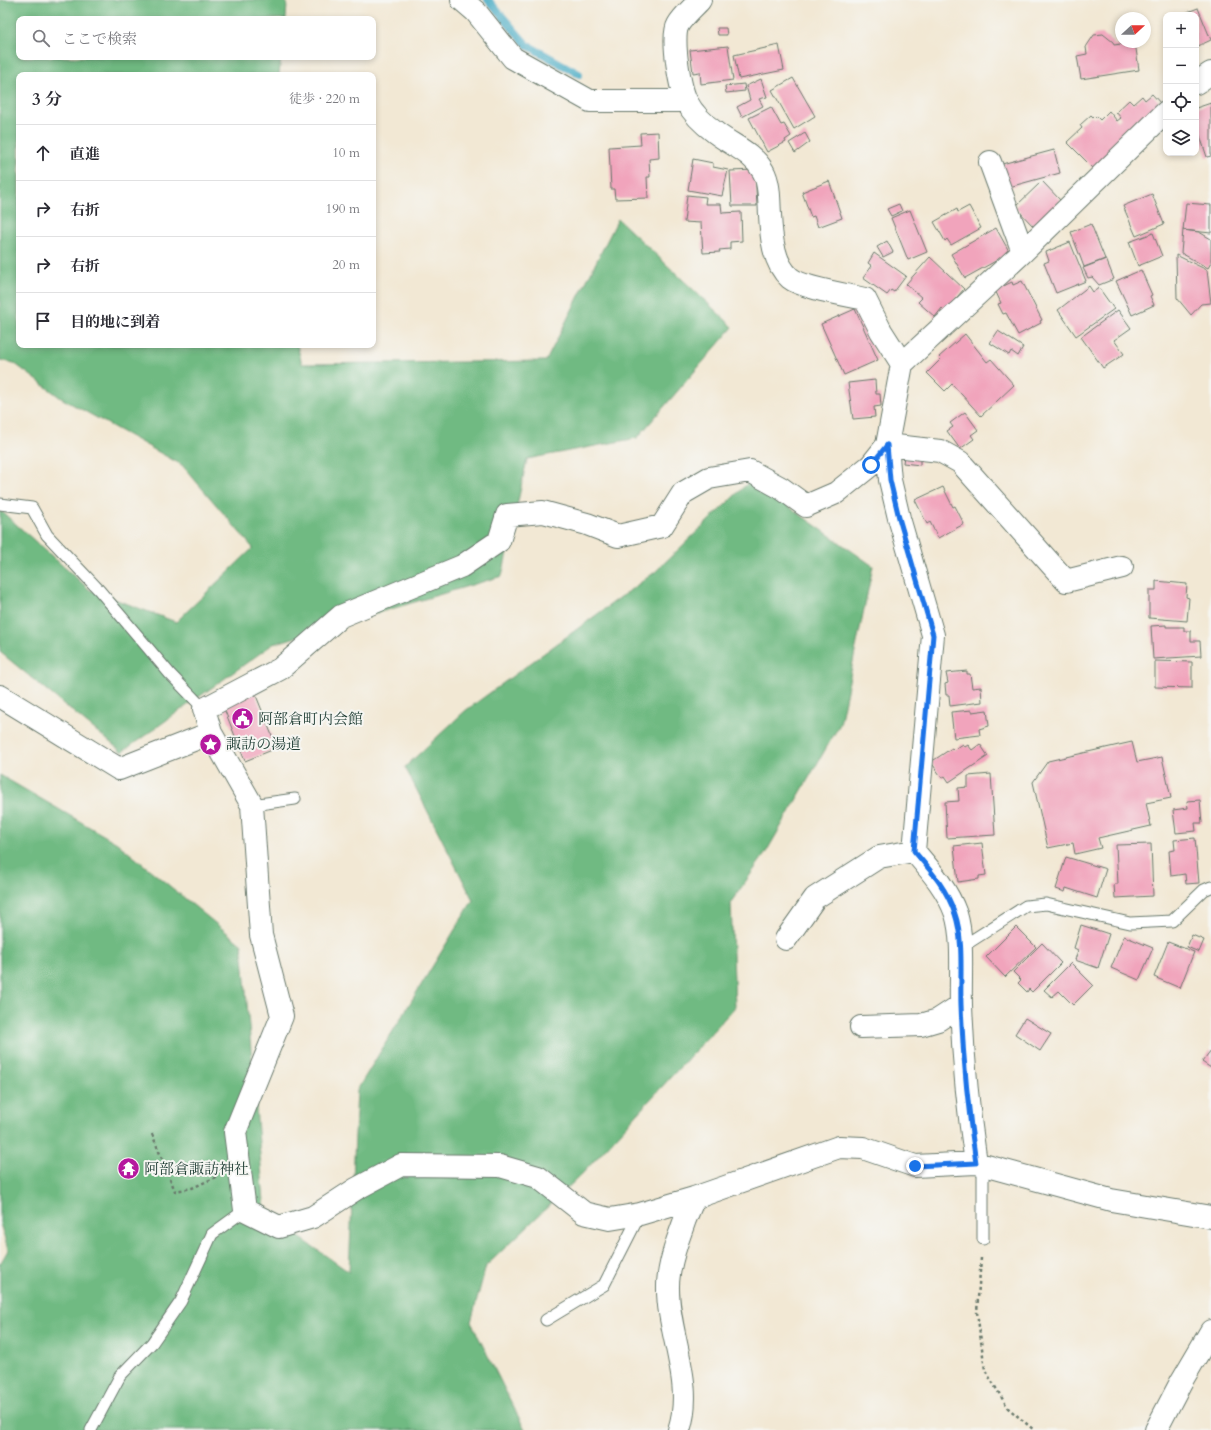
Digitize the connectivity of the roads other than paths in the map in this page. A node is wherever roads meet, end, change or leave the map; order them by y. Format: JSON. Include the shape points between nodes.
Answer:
{"nodes":[{"id":1,"x":462,"y":0,"type":"edge"},
{"id":2,"x":700,"y":0,"type":"edge"},
{"id":3,"x":1211,"y":73,"type":"edge"},
{"id":4,"x":1199,"y":81,"type":"edge"},
{"id":5,"x":686,"y":101,"type":"junction"},
{"id":6,"x":1163,"y":115,"type":"edge"},
{"id":7,"x":990,"y":162,"type":"dead end"},
{"id":8,"x":1023,"y":252,"type":"junction"},
{"id":9,"x":902,"y":364,"type":"junction"},
{"id":10,"x":887,"y":445,"type":"junction"},
{"id":11,"x":0,"y":504,"type":"edge"},
{"id":12,"x":1122,"y":567,"type":"dead end"},
{"id":13,"x":0,"y":696,"type":"edge"},
{"id":14,"x":204,"y":709,"type":"junction"},
{"id":15,"x":211,"y":733,"type":"junction"},
{"id":16,"x":295,"y":799,"type":"dead end"},
{"id":17,"x":252,"y":805,"type":"junction"},
{"id":18,"x":914,"y":851,"type":"junction"},
{"id":19,"x":1211,"y":886,"type":"edge"},
{"id":20,"x":786,"y":939,"type":"dead end"},
{"id":21,"x":960,"y":948,"type":"junction"},
{"id":22,"x":961,"y":1005,"type":"junction"},
{"id":23,"x":861,"y":1027,"type":"dead end"},
{"id":24,"x":979,"y":1164,"type":"junction"},
{"id":25,"x":694,"y":1198,"type":"junction"},
{"id":26,"x":245,"y":1210,"type":"junction"},
{"id":27,"x":640,"y":1214,"type":"junction"},
{"id":28,"x":1211,"y":1217,"type":"edge"},
{"id":29,"x":983,"y":1239,"type":"road end"},
{"id":30,"x":546,"y":1320,"type":"dead end"},
{"id":31,"x":1211,"y":1331,"type":"edge"},
{"id":32,"x":91,"y":1430,"type":"edge"},
{"id":33,"x":679,"y":1430,"type":"edge"},
{"id":34,"x":1156,"y":1430,"type":"edge"}],
"edges":[{"from":1,"to":5,"type":"street","via":[[476,12],[513,58],[590,100]]},
{"from":2,"to":5,"type":"street","via":[[677,26],[675,42]]},
{"from":3,"to":4,"type":"street"},
{"from":5,"to":9,"type":"street","via":[[695,114],[716,133],[751,155],[764,171],[768,185],[772,240],[780,265],[790,278],[804,285],[866,299],[881,331]]},
{"from":6,"to":8,"type":"street"},
{"from":7,"to":8,"type":"street"},
{"from":8,"to":9,"type":"street"},
{"from":9,"to":10,"type":"street"},
{"from":10,"to":12,"type":"street","via":[[940,451],[960,462],[1066,581]]},
{"from":10,"to":14,"type":"street","via":[[871,465],[836,493],[806,506],[750,471],[709,478],[683,493],[662,526],[618,536],[543,512],[506,515],[499,541],[462,566],[341,616],[280,669]]},
{"from":10,"to":18,"type":"street","via":[[890,480],[899,518],[933,635]]},
{"from":11,"to":14,"type":"lane","via":[[32,508],[47,535]]},
{"from":13,"to":15,"type":"street","via":[[119,769]]},
{"from":14,"to":15,"type":"street"},
{"from":15,"to":17,"type":"street"},
{"from":16,"to":17,"type":"lane"},
{"from":17,"to":26,"type":"street","via":[[261,935],[282,1016],[235,1132]]},
{"from":18,"to":20,"type":"street","via":[[879,857],[815,898]]},
{"from":18,"to":21,"type":"street","via":[[939,880],[956,915]]},
{"from":19,"to":21,"type":"lane","via":[[1172,921],[1130,923],[1046,904],[1026,906]]},
{"from":21,"to":22,"type":"street"},
{"from":22,"to":23,"type":"street","via":[[938,1020],[921,1025]]},
{"from":22,"to":24,"type":"street","via":[[966,1094]]},
{"from":24,"to":25,"type":"street","via":[[915,1166],[864,1148],[839,1147]]},
{"from":24,"to":28,"type":"street","via":[[1111,1200]]},
{"from":24,"to":29,"type":"lane"},
{"from":25,"to":27,"type":"street"},
{"from":25,"to":33,"type":"street","via":[[676,1248],[668,1285],[684,1389],[682,1422]]},
{"from":26,"to":27,"type":"street","via":[[279,1228],[313,1217],[356,1189],[401,1165],[500,1166],[538,1177],[584,1213],[610,1219]]},
{"from":26,"to":32,"type":"lane","via":[[212,1234],[181,1301],[152,1343],[120,1376]]},
{"from":27,"to":30,"type":"lane","via":[[604,1285]]},
{"from":31,"to":34,"type":"street"}]}
